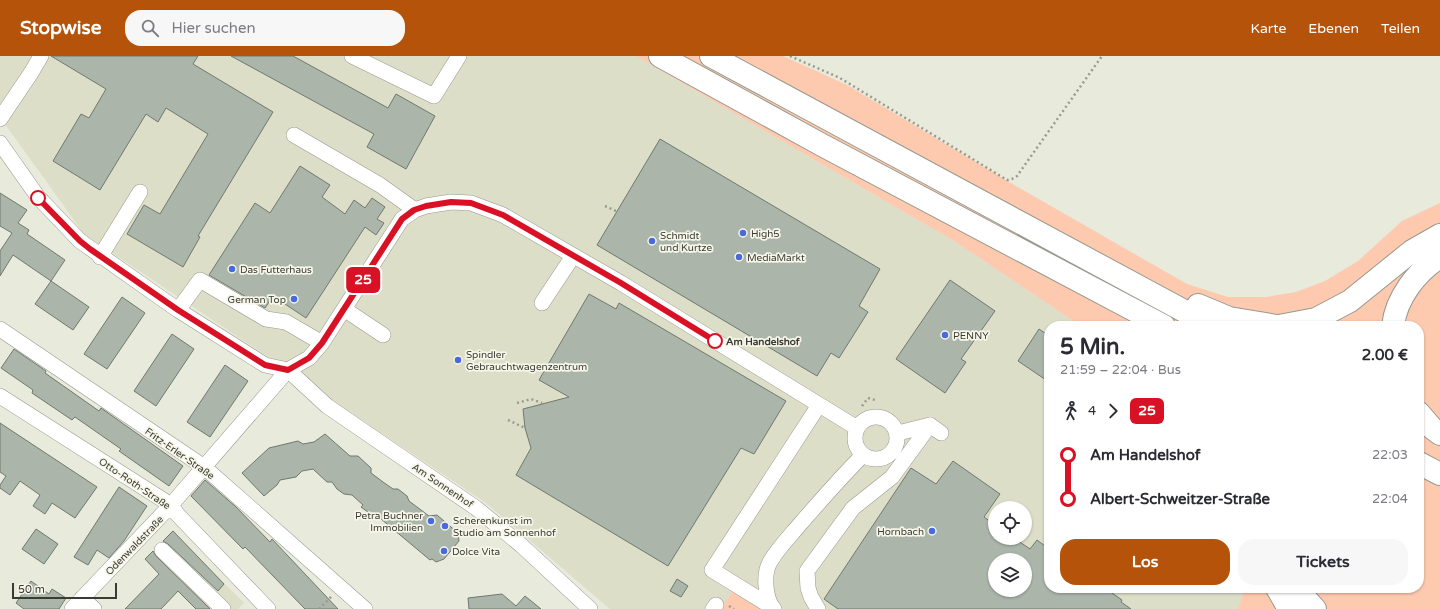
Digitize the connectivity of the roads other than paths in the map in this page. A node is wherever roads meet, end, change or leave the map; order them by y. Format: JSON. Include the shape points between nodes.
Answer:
{"nodes":[{"id":1,"x":41,"y":56,"type":"edge"},
{"id":2,"x":352,"y":56,"type":"edge"},
{"id":3,"x":458,"y":56,"type":"edge"},
{"id":4,"x":660,"y":56,"type":"edge"},
{"id":5,"x":711,"y":56,"type":"edge"},
{"id":6,"x":0,"y":119,"type":"edge"},
{"id":7,"x":294,"y":135,"type":"dead end"},
{"id":8,"x":0,"y":143,"type":"edge"},
{"id":9,"x":140,"y":192,"type":"dead end"},
{"id":10,"x":414,"y":210,"type":"junction"},
{"id":11,"x":1440,"y":234,"type":"edge"},
{"id":12,"x":100,"y":256,"type":"junction"},
{"id":13,"x":573,"y":256,"type":"junction"},
{"id":14,"x":1440,"y":257,"type":"edge"},
{"id":15,"x":1141,"y":288,"type":"junction"},
{"id":16,"x":542,"y":302,"type":"dead end"},
{"id":17,"x":344,"y":309,"type":"junction"},
{"id":18,"x":178,"y":310,"type":"junction"},
{"id":19,"x":1154,"y":321,"type":"edge"},
{"id":20,"x":1203,"y":321,"type":"edge"},
{"id":21,"x":1247,"y":321,"type":"edge"},
{"id":22,"x":1305,"y":321,"type":"edge"},
{"id":23,"x":1395,"y":321,"type":"edge"},
{"id":24,"x":0,"y":329,"type":"edge"},
{"id":25,"x":383,"y":335,"type":"dead end"},
{"id":26,"x":322,"y":343,"type":"junction"},
{"id":27,"x":288,"y":370,"type":"junction"},
{"id":28,"x":0,"y":396,"type":"edge"},
{"id":29,"x":819,"y":405,"type":"junction"},
{"id":30,"x":1424,"y":419,"type":"edge"},
{"id":31,"x":857,"y":428,"type":"junction"},
{"id":32,"x":898,"y":433,"type":"junction"},
{"id":33,"x":1440,"y":434,"type":"edge"},
{"id":34,"x":1424,"y":439,"type":"edge"},
{"id":35,"x":1440,"y":447,"type":"edge"},
{"id":36,"x":863,"y":455,"type":"junction"},
{"id":37,"x":1424,"y":466,"type":"edge"},
{"id":38,"x":204,"y":467,"type":"junction"},
{"id":39,"x":1440,"y":474,"type":"edge"},
{"id":40,"x":1424,"y":478,"type":"edge"},
{"id":41,"x":1440,"y":483,"type":"edge"},
{"id":42,"x":171,"y":506,"type":"junction"},
{"id":43,"x":162,"y":550,"type":"dead end"},
{"id":44,"x":1280,"y":593,"type":"edge"},
{"id":45,"x":1302,"y":593,"type":"edge"},
{"id":46,"x":77,"y":604,"type":"edge"},
{"id":47,"x":262,"y":607,"type":"edge"},
{"id":48,"x":773,"y":608,"type":"edge"},
{"id":49,"x":94,"y":609,"type":"edge"},
{"id":50,"x":223,"y":609,"type":"edge"},
{"id":51,"x":365,"y":609,"type":"edge"},
{"id":52,"x":590,"y":609,"type":"edge"},
{"id":53,"x":818,"y":609,"type":"edge"},
{"id":54,"x":1289,"y":609,"type":"edge"},
{"id":55,"x":1315,"y":609,"type":"edge"}],
"edges":[{"from":1,"to":6,"type":"street"},
{"from":2,"to":3,"type":"street","via":[[434,96]]},
{"from":4,"to":19,"type":"highway"},
{"from":5,"to":15,"type":"highway"},
{"from":7,"to":10,"type":"street","via":[[380,185]]},
{"from":8,"to":12,"type":"street","via":[[38,197],[80,241]]},
{"from":9,"to":12,"type":"street"},
{"from":10,"to":13,"type":"street","via":[[451,202],[471,203],[503,215]]},
{"from":10,"to":17,"type":"street","via":[[402,219]]},
{"from":11,"to":22,"type":"highway","via":[[1412,251],[1350,300],[1316,319]]},
{"from":12,"to":18,"type":"street"},
{"from":13,"to":16,"type":"street"},
{"from":13,"to":29,"type":"street"},
{"from":14,"to":23,"type":"highway","via":[[1414,279],[1401,301]]},
{"from":15,"to":20,"type":"highway"},
{"from":15,"to":21,"type":"highway","via":[[1200,306],[1229,318]]},
{"from":17,"to":25,"type":"street"},
{"from":17,"to":26,"type":"street"},
{"from":18,"to":26,"type":"street","via":[[200,280],[266,319],[286,322]]},
{"from":18,"to":27,"type":"street","via":[[265,365]]},
{"from":24,"to":38,"type":"street","name":"Fritz-Erler-Straße"},
{"from":26,"to":27,"type":"street","via":[[309,358]]},
{"from":27,"to":38,"type":"street","name":"Odenwaldstraße"},
{"from":27,"to":52,"type":"street","name":"Am Sonnenhof","via":[[327,406],[476,508]]},
{"from":28,"to":42,"type":"street","name":"Otto-Roth-Straße"},
{"from":29,"to":31,"type":"street"},
{"from":29,"to":48,"type":"street","via":[[712,570]]},
{"from":30,"to":33,"type":"highway"},
{"from":31,"to":32,"type":"street","via":[[864,420],[874,416],[884,418],[893,424]]},
{"from":31,"to":36,"type":"street","via":[[857,448]]},
{"from":32,"to":36,"type":"street","via":[[897,444],[892,453],[883,458],[873,459]]},
{"from":32,"to":53,"type":"street","via":[[935,429],[892,477],[852,508],[807,571],[808,588]]},
{"from":34,"to":35,"type":"highway"},
{"from":36,"to":48,"type":"street","via":[[838,480],[769,563],[766,585]]},
{"from":37,"to":39,"type":"highway"},
{"from":38,"to":42,"type":"street","name":"Odenwaldstraße"},
{"from":38,"to":51,"type":"street","name":"Fritz-Erler-Straße"},
{"from":40,"to":41,"type":"highway"},
{"from":42,"to":46,"type":"street","name":"Odenwaldstraße"},
{"from":42,"to":47,"type":"street","name":"Otto-Roth-Straße"},
{"from":43,"to":50,"type":"street"},
{"from":44,"to":54,"type":"highway"},
{"from":45,"to":55,"type":"highway"},
{"from":46,"to":49,"type":"street"}]}
